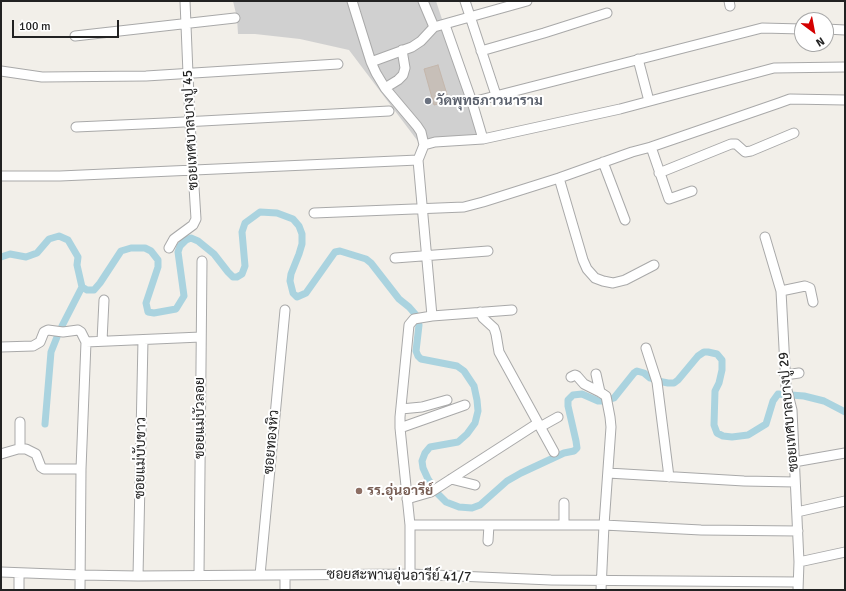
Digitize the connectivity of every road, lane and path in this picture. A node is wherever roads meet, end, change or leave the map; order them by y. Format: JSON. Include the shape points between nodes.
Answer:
{"nodes":[{"id":1,"x":185,"y":1,"type":"edge"},
{"id":2,"x":352,"y":1,"type":"edge"},
{"id":3,"x":422,"y":1,"type":"edge"},
{"id":4,"x":465,"y":1,"type":"edge"},
{"id":5,"x":527,"y":1,"type":"edge"},
{"id":6,"x":607,"y":13,"type":"dead end"},
{"id":7,"x":469,"y":17,"type":"junction"},
{"id":8,"x":235,"y":18,"type":"dead end"},
{"id":9,"x":185,"y":24,"type":"junction"},
{"id":10,"x":444,"y":24,"type":"junction"},
{"id":11,"x":434,"y":27,"type":"junction"},
{"id":12,"x":794,"y":29,"type":"edge"},
{"id":13,"x":834,"y":29,"type":"edge"},
{"id":14,"x":845,"y":30,"type":"edge"},
{"id":15,"x":75,"y":36,"type":"dead end"},
{"id":16,"x":402,"y":50,"type":"junction"},
{"id":17,"x":481,"y":51,"type":"junction"},
{"id":18,"x":638,"y":60,"type":"junction"},
{"id":19,"x":371,"y":62,"type":"junction"},
{"id":20,"x":338,"y":64,"type":"dead end"},
{"id":21,"x":845,"y":67,"type":"edge"},
{"id":22,"x":1,"y":72,"type":"edge"},
{"id":23,"x":187,"y":73,"type":"junction"},
{"id":24,"x":385,"y":88,"type":"junction"},
{"id":25,"x":496,"y":95,"type":"junction"},
{"id":26,"x":845,"y":100,"type":"edge"},
{"id":27,"x":649,"y":101,"type":"junction"},
{"id":28,"x":472,"y":102,"type":"junction"},
{"id":29,"x":388,"y":111,"type":"dead end"},
{"id":30,"x":190,"y":122,"type":"junction"},
{"id":31,"x":76,"y":127,"type":"dead end"},
{"id":32,"x":794,"y":133,"type":"dead end"},
{"id":33,"x":483,"y":139,"type":"junction"},
{"id":34,"x":424,"y":145,"type":"junction"},
{"id":35,"x":651,"y":147,"type":"junction"},
{"id":36,"x":418,"y":160,"type":"junction"},
{"id":37,"x":603,"y":162,"type":"junction"},
{"id":38,"x":192,"y":170,"type":"junction"},
{"id":39,"x":660,"y":173,"type":"junction"},
{"id":40,"x":1,"y":176,"type":"edge"},
{"id":41,"x":559,"y":178,"type":"junction"},
{"id":42,"x":692,"y":191,"type":"dead end"},
{"id":43,"x":423,"y":209,"type":"junction"},
{"id":44,"x":314,"y":213,"type":"dead end"},
{"id":45,"x":625,"y":220,"type":"dead end"},
{"id":46,"x":765,"y":237,"type":"dead end"},
{"id":47,"x":169,"y":248,"type":"dead end"},
{"id":48,"x":488,"y":252,"type":"dead end"},
{"id":49,"x":426,"y":256,"type":"junction"},
{"id":50,"x":395,"y":258,"type":"dead end"},
{"id":51,"x":202,"y":261,"type":"dead end"},
{"id":52,"x":654,"y":265,"type":"dead end"},
{"id":53,"x":781,"y":291,"type":"junction"},
{"id":54,"x":104,"y":300,"type":"dead end"},
{"id":55,"x":813,"y":302,"type":"dead end"},
{"id":56,"x":284,"y":310,"type":"dead end"},
{"id":57,"x":512,"y":310,"type":"dead end"},
{"id":58,"x":480,"y":312,"type":"junction"},
{"id":59,"x":432,"y":316,"type":"junction"},
{"id":60,"x":201,"y":337,"type":"junction"},
{"id":61,"x":143,"y":340,"type":"junction"},
{"id":62,"x":102,"y":341,"type":"junction"},
{"id":63,"x":86,"y":342,"type":"junction"},
{"id":64,"x":1,"y":347,"type":"edge"},
{"id":65,"x":646,"y":348,"type":"dead end"},
{"id":66,"x":799,"y":373,"type":"dead end"},
{"id":67,"x":596,"y":374,"type":"dead end"},
{"id":68,"x":785,"y":375,"type":"junction"},
{"id":69,"x":571,"y":377,"type":"dead end"},
{"id":70,"x":600,"y":392,"type":"junction"},
{"id":71,"x":447,"y":400,"type":"dead end"},
{"id":72,"x":465,"y":405,"type":"dead end"},
{"id":73,"x":400,"y":409,"type":"junction"},
{"id":74,"x":558,"y":417,"type":"dead end"},
{"id":75,"x":20,"y":422,"type":"dead end"},
{"id":76,"x":539,"y":425,"type":"junction"},
{"id":77,"x":400,"y":428,"type":"junction"},
{"id":78,"x":20,"y":449,"type":"junction"},
{"id":79,"x":554,"y":452,"type":"dead end"},
{"id":80,"x":845,"y":453,"type":"edge"},
{"id":81,"x":1,"y":454,"type":"edge"},
{"id":82,"x":794,"y":462,"type":"junction"},
{"id":83,"x":81,"y":469,"type":"junction"},
{"id":84,"x":608,"y":473,"type":"junction"},
{"id":85,"x":670,"y":477,"type":"junction"},
{"id":86,"x":451,"y":479,"type":"junction"},
{"id":87,"x":795,"y":482,"type":"junction"},
{"id":88,"x":474,"y":485,"type":"dead end"},
{"id":89,"x":407,"y":499,"type":"junction"},
{"id":90,"x":845,"y":501,"type":"edge"},
{"id":91,"x":564,"y":503,"type":"dead end"},
{"id":92,"x":797,"y":512,"type":"junction"},
{"id":93,"x":410,"y":525,"type":"junction"},
{"id":94,"x":489,"y":525,"type":"junction"},
{"id":95,"x":564,"y":525,"type":"junction"},
{"id":96,"x":604,"y":525,"type":"junction"},
{"id":97,"x":798,"y":531,"type":"junction"},
{"id":98,"x":488,"y":541,"type":"dead end"},
{"id":99,"x":845,"y":552,"type":"edge"},
{"id":100,"x":799,"y":562,"type":"junction"},
{"id":101,"x":1,"y":572,"type":"edge"},
{"id":102,"x":19,"y":574,"type":"junction"},
{"id":103,"x":410,"y":574,"type":"junction"},
{"id":104,"x":80,"y":575,"type":"junction"},
{"id":105,"x":199,"y":575,"type":"junction"},
{"id":106,"x":260,"y":575,"type":"junction"},
{"id":107,"x":138,"y":576,"type":"junction"},
{"id":108,"x":285,"y":576,"type":"junction"},
{"id":109,"x":602,"y":585,"type":"edge"},
{"id":110,"x":798,"y":586,"type":"edge"},
{"id":111,"x":19,"y":590,"type":"edge"},
{"id":112,"x":80,"y":590,"type":"edge"},
{"id":113,"x":284,"y":590,"type":"edge"}],
"edges":[{"from":1,"to":9,"type":"street","name":"ซอยเทศบาลบางปู 45"},
{"from":2,"to":19,"type":"street"},
{"from":3,"to":11,"type":"street"},
{"from":4,"to":7,"type":"street"},
{"from":5,"to":7,"type":"street"},
{"from":6,"to":17,"type":"street"},
{"from":7,"to":10,"type":"street"},
{"from":7,"to":17,"type":"street"},
{"from":8,"to":9,"type":"street"},
{"from":9,"to":15,"type":"street"},
{"from":9,"to":23,"type":"street","name":"ซอยเทศบาลบางปู 45"},
{"from":10,"to":11,"type":"street"},
{"from":10,"to":28,"type":"street"},
{"from":11,"to":16,"type":"street","via":[[421,41]]},
{"from":12,"to":18,"type":"street","via":[[762,28]]},
{"from":13,"to":14,"type":"street"},
{"from":16,"to":19,"type":"street"},
{"from":16,"to":24,"type":"street","via":[[405,68],[403,75]]},
{"from":17,"to":25,"type":"street"},
{"from":18,"to":25,"type":"street"},
{"from":18,"to":27,"type":"street"},
{"from":19,"to":24,"type":"street"},
{"from":20,"to":23,"type":"street"},
{"from":21,"to":27,"type":"street","via":[[774,68]]},
{"from":22,"to":23,"type":"street","via":[[58,78]]},
{"from":23,"to":30,"type":"street","name":"ซอยเทศบาลบางปู 45"},
{"from":24,"to":34,"type":"street","via":[[417,126]]},
{"from":25,"to":28,"type":"street"},
{"from":26,"to":35,"type":"street","via":[[790,100]]},
{"from":27,"to":33,"type":"street"},
{"from":28,"to":33,"type":"street"},
{"from":29,"to":30,"type":"street"},
{"from":30,"to":31,"type":"street"},
{"from":30,"to":38,"type":"street","name":"ซอยเทศบาลบางปู 45"},
{"from":32,"to":39,"type":"street","via":[[751,151],[745,152],[736,144],[731,144]]},
{"from":33,"to":34,"type":"street"},
{"from":34,"to":36,"type":"street"},
{"from":35,"to":37,"type":"street"},
{"from":35,"to":39,"type":"street"},
{"from":36,"to":38,"type":"street"},
{"from":36,"to":43,"type":"street"},
{"from":37,"to":41,"type":"street"},
{"from":37,"to":45,"type":"street"},
{"from":38,"to":40,"type":"street"},
{"from":38,"to":47,"type":"street","name":"ซอยเทศบาลบางปู 45","via":[[196,219],[193,225],[174,239]]},
{"from":39,"to":42,"type":"street","via":[[669,199]]},
{"from":41,"to":43,"type":"street","via":[[464,207]]},
{"from":41,"to":52,"type":"street","via":[[583,260],[595,278],[613,282],[625,280]]},
{"from":43,"to":44,"type":"street"},
{"from":43,"to":49,"type":"street"},
{"from":46,"to":53,"type":"street","name":"ซอยเทศบาลบางปู 29"},
{"from":48,"to":49,"type":"street"},
{"from":49,"to":50,"type":"street"},
{"from":49,"to":59,"type":"street"},
{"from":51,"to":60,"type":"street","name":"ซอยแม่บัวลอย"},
{"from":53,"to":55,"type":"street","via":[[805,286],[810,288]]},
{"from":53,"to":68,"type":"street","name":"ซอยเทศบาลบางปู 29"},
{"from":54,"to":62,"type":"street"},
{"from":56,"to":106,"type":"street","name":"ซอยทองหิว"},
{"from":57,"to":58,"type":"street"},
{"from":58,"to":59,"type":"street"},
{"from":58,"to":76,"type":"street","via":[[494,328],[499,352]]},
{"from":59,"to":73,"type":"street","via":[[410,322]]},
{"from":60,"to":61,"type":"street"},
{"from":60,"to":105,"type":"street","name":"ซอยแม่บัวลอย"},
{"from":61,"to":62,"type":"street"},
{"from":61,"to":107,"type":"street","name":"ซอยแม่บับขาว"},
{"from":62,"to":63,"type":"street"},
{"from":63,"to":64,"type":"street","via":[[78,330],[48,330],[44,332],[40,342],[33,346]]},
{"from":63,"to":83,"type":"street"},
{"from":65,"to":85,"type":"street","via":[[656,379]]},
{"from":66,"to":68,"type":"street"},
{"from":67,"to":70,"type":"street"},
{"from":68,"to":82,"type":"street","name":"ซอยเทศบาลบางปู 29","via":[[792,410]]},
{"from":69,"to":70,"type":"street","via":[[577,376],[584,384]]},
{"from":70,"to":84,"type":"street","via":[[607,402],[611,427]]},
{"from":71,"to":73,"type":"street","via":[[422,407]]},
{"from":72,"to":77,"type":"street"},
{"from":73,"to":77,"type":"street"},
{"from":74,"to":76,"type":"street"},
{"from":75,"to":78,"type":"street"},
{"from":76,"to":79,"type":"street"},
{"from":76,"to":86,"type":"street"},
{"from":77,"to":89,"type":"street"},
{"from":78,"to":81,"type":"street"},
{"from":78,"to":83,"type":"street","via":[[36,454],[44,469]]},
{"from":80,"to":82,"type":"street"},
{"from":82,"to":87,"type":"street","name":"ซอยเทศบาลบางปู 29"},
{"from":83,"to":104,"type":"street"},
{"from":84,"to":85,"type":"street"},
{"from":84,"to":96,"type":"street"},
{"from":85,"to":87,"type":"street"},
{"from":86,"to":88,"type":"street"},
{"from":86,"to":89,"type":"street","via":[[435,490]]},
{"from":87,"to":92,"type":"street","name":"ซอยเทศบาลบางปู 29"},
{"from":89,"to":93,"type":"street"},
{"from":90,"to":92,"type":"street"},
{"from":91,"to":95,"type":"street"},
{"from":92,"to":97,"type":"street","name":"ซอยเทศบาลบางปู 29"},
{"from":93,"to":94,"type":"street"},
{"from":93,"to":103,"type":"street"},
{"from":94,"to":95,"type":"street"},
{"from":94,"to":98,"type":"street"},
{"from":95,"to":96,"type":"street"},
{"from":96,"to":97,"type":"street"},
{"from":96,"to":109,"type":"street"},
{"from":97,"to":100,"type":"street","name":"ซอยเทศบาลบางปู 29"},
{"from":99,"to":100,"type":"street"},
{"from":100,"to":110,"type":"street","name":"ซอยเทศบาลบางปู 29"},
{"from":101,"to":102,"type":"street","name":"ซอยสะพานอุ่นอารีย์ 41/7"},
{"from":102,"to":104,"type":"street","name":"ซอยสะพานอุ่นอารีย์ 41/7"},
{"from":102,"to":111,"type":"street"},
{"from":103,"to":108,"type":"street","name":"ซอยสะพานอุ่นอารีย์ 41/7"},
{"from":103,"to":109,"type":"street","name":"ซอยสะพานอุ่นอารีย์ 41/7"},
{"from":104,"to":107,"type":"street","name":"ซอยสะพานอุ่นอารีย์ 41/7"},
{"from":104,"to":112,"type":"street"},
{"from":105,"to":106,"type":"street","name":"ซอยสะพานอุ่นอารีย์ 41/7"},
{"from":105,"to":107,"type":"street","name":"ซอยสะพานอุ่นอารีย์ 41/7"},
{"from":106,"to":108,"type":"street","name":"ซอยสะพานอุ่นอารีย์ 41/7"},
{"from":108,"to":113,"type":"street"},
{"from":109,"to":110,"type":"street","name":"ซอยสะพานอุ่นอารีย์ 41/7"}]}
